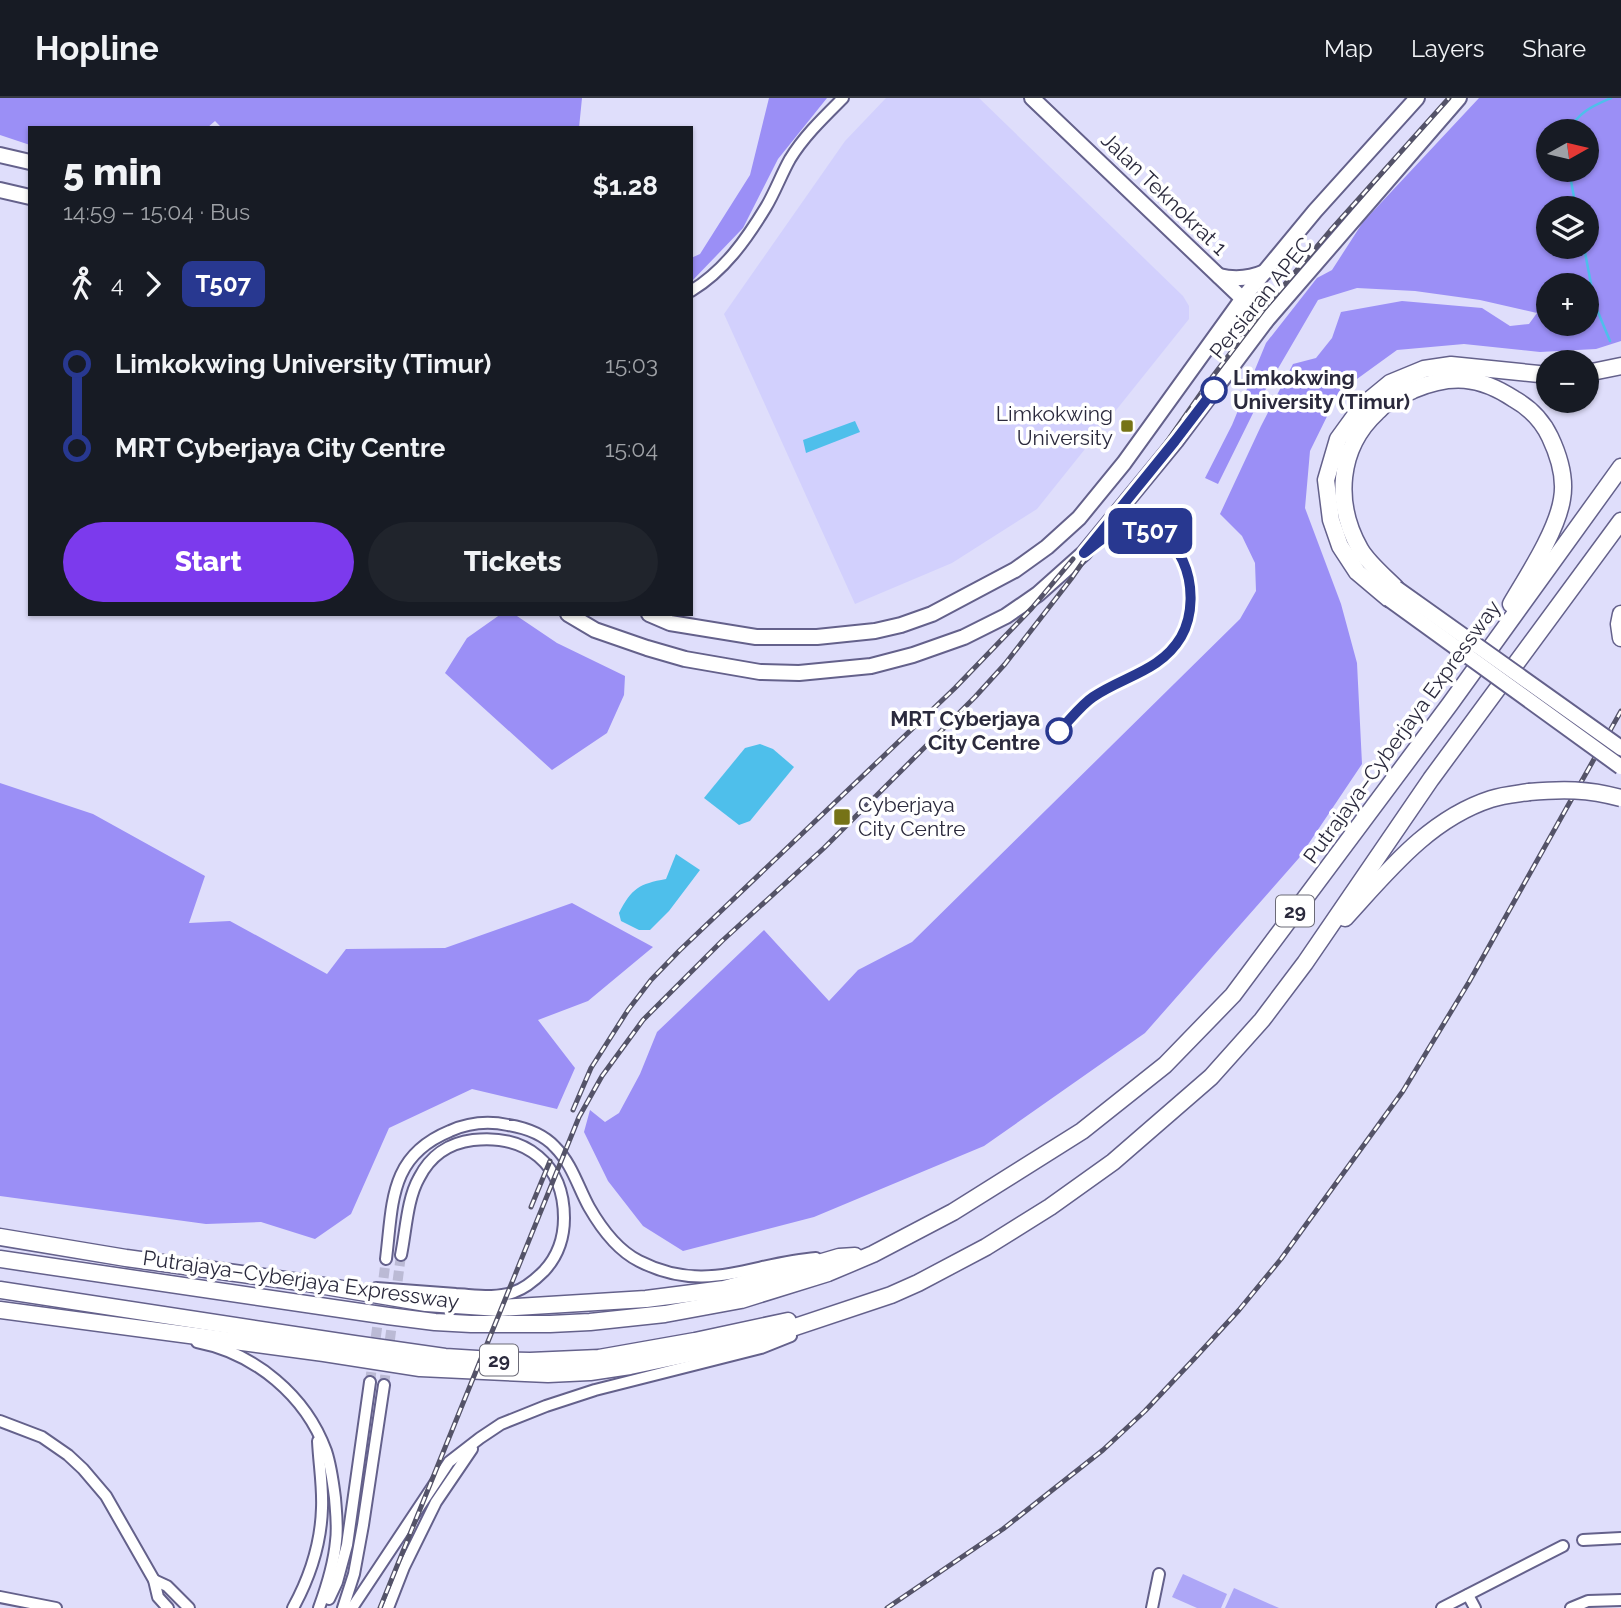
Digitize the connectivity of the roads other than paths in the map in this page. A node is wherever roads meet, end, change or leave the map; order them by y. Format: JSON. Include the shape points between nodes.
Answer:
{"nodes":[{"id":1,"x":843,"y":98,"type":"edge"},
{"id":2,"x":1032,"y":98,"type":"edge"},
{"id":3,"x":1417,"y":98,"type":"edge"},
{"id":4,"x":1459,"y":98,"type":"edge"},
{"id":5,"x":0,"y":155,"type":"edge"},
{"id":6,"x":28,"y":162,"type":"edge"},
{"id":7,"x":0,"y":190,"type":"edge"},
{"id":8,"x":28,"y":197,"type":"edge"},
{"id":9,"x":1266,"y":271,"type":"junction"},
{"id":10,"x":1219,"y":276,"type":"junction"},
{"id":11,"x":693,"y":290,"type":"edge"},
{"id":12,"x":1243,"y":299,"type":"junction"},
{"id":13,"x":1266,"y":321,"type":"junction"},
{"id":14,"x":1224,"y":323,"type":"junction"},
{"id":15,"x":1621,"y":366,"type":"edge"},
{"id":16,"x":1599,"y":371,"type":"edge"},
{"id":17,"x":1536,"y":374,"type":"edge"},
{"id":18,"x":1621,"y":467,"type":"edge"},
{"id":19,"x":1621,"y":521,"type":"edge"},
{"id":20,"x":1392,"y":593,"type":"junction"},
{"id":21,"x":571,"y":616,"type":"edge"},
{"id":22,"x":654,"y":616,"type":"edge"},
{"id":23,"x":1450,"y":705,"type":"junction"},
{"id":24,"x":1621,"y":748,"type":"edge"},
{"id":25,"x":1621,"y":767,"type":"edge"},
{"id":26,"x":1621,"y":798,"type":"edge"},
{"id":27,"x":1305,"y":963,"type":"junction"},
{"id":28,"x":0,"y":1237,"type":"edge"},
{"id":29,"x":986,"y":1247,"type":"junction"},
{"id":30,"x":873,"y":1254,"type":"junction"},
{"id":31,"x":401,"y":1255,"type":"tunnel mouth"},
{"id":32,"x":839,"y":1257,"type":"junction"},
{"id":33,"x":0,"y":1259,"type":"edge"},
{"id":34,"x":386,"y":1259,"type":"tunnel mouth"},
{"id":35,"x":307,"y":1283,"type":"junction"},
{"id":36,"x":0,"y":1290,"type":"edge"},
{"id":37,"x":891,"y":1295,"type":"junction"},
{"id":38,"x":0,"y":1310,"type":"edge"},
{"id":39,"x":99,"y":1324,"type":"junction"},
{"id":40,"x":370,"y":1382,"type":"tunnel mouth"},
{"id":41,"x":384,"y":1385,"type":"tunnel mouth"},
{"id":42,"x":0,"y":1420,"type":"edge"},
{"id":43,"x":318,"y":1432,"type":"junction"},
{"id":44,"x":480,"y":1438,"type":"junction"},
{"id":45,"x":1621,"y":1538,"type":"edge"},
{"id":46,"x":1583,"y":1540,"type":"dead end"},
{"id":47,"x":1563,"y":1546,"type":"dead end"},
{"id":48,"x":1159,"y":1574,"type":"dead end"},
{"id":49,"x":153,"y":1580,"type":"junction"},
{"id":50,"x":1468,"y":1595,"type":"junction"},
{"id":51,"x":0,"y":1597,"type":"edge"},
{"id":52,"x":1621,"y":1600,"type":"edge"},
{"id":53,"x":293,"y":1607,"type":"edge"},
{"id":54,"x":56,"y":1608,"type":"edge"},
{"id":55,"x":168,"y":1608,"type":"edge"},
{"id":56,"x":188,"y":1608,"type":"edge"},
{"id":57,"x":322,"y":1608,"type":"edge"},
{"id":58,"x":343,"y":1608,"type":"edge"},
{"id":59,"x":352,"y":1608,"type":"edge"},
{"id":60,"x":388,"y":1608,"type":"edge"},
{"id":61,"x":1152,"y":1608,"type":"edge"},
{"id":62,"x":1443,"y":1608,"type":"edge"},
{"id":63,"x":1475,"y":1608,"type":"edge"},
{"id":64,"x":1571,"y":1608,"type":"edge"}],
"edges":[{"from":1,"to":11,"type":"street","via":[[792,158],[767,206],[729,261]]},
{"from":2,"to":10,"type":"main road","name":"Jalan Teknokrat 1"},
{"from":3,"to":9,"type":"main road","name":"Persiaran APEC"},
{"from":4,"to":13,"type":"main road","name":"Persiaran APEC"},
{"from":5,"to":6,"type":"main road"},
{"from":7,"to":8,"type":"main road"},
{"from":9,"to":10,"type":"main road","via":[[1254,277]]},
{"from":9,"to":12,"type":"main road","name":"Persiaran APEC"},
{"from":10,"to":12,"type":"main road","name":"Jalan Teknokrat 1"},
{"from":10,"to":14,"type":"main road","via":[[1228,304]]},
{"from":12,"to":13,"type":"main road","name":"Jalan Teknokrat 1"},
{"from":12,"to":14,"type":"main road","name":"Persiaran APEC"},
{"from":13,"to":21,"type":"main road","name":"Persiaran APEC","via":[[1084,553],[1038,594],[964,637],[872,666],[760,672],[647,649]]},
{"from":14,"to":22,"type":"main road","name":"Persiaran APEC","via":[[1079,518],[1015,570],[932,614],[875,631],[817,637],[757,637],[670,623]]},
{"from":15,"to":16,"type":"highway"},
{"from":17,"to":20,"type":"highway","via":[[1451,365],[1424,369],[1390,383],[1362,406],[1338,439],[1326,480],[1340,546],[1356,572]]},
{"from":18,"to":23,"type":"highway","name":"Putrajaya–Cyberjaya Expressway","number":"29"},
{"from":19,"to":27,"type":"highway","number":"29","via":[[1431,779]]},
{"from":20,"to":23,"type":"highway","via":[[1361,551],[1344,508],[1343,478],[1350,448],[1367,421],[1389,401],[1432,382],[1450,380],[1487,384],[1524,405],[1543,424],[1554,446],[1563,473],[1562,499],[1537,560]]},
{"from":20,"to":24,"type":"main road","bridge":true},
{"from":20,"to":25,"type":"main road","bridge":true},
{"from":23,"to":30,"type":"highway","name":"Putrajaya–Cyberjaya Expressway","number":"29","via":[[1233,995],[1165,1065],[1082,1131],[953,1212]]},
{"from":26,"to":27,"type":"highway","bridge":true,"via":[[1565,789],[1528,792],[1458,813],[1421,838]]},
{"from":27,"to":29,"type":"highway","number":"29","via":[[1211,1077],[1112,1162]]},
{"from":28,"to":35,"type":"highway"},
{"from":29,"to":36,"type":"highway","number":"29","via":[[922,1276],[789,1321],[599,1358],[445,1357]]},
{"from":29,"to":37,"type":"highway"},
{"from":30,"to":32,"type":"highway"},
{"from":30,"to":33,"type":"highway","name":"Putrajaya–Cyberjaya Expressway","number":"29","via":[[788,1287],[717,1305],[644,1317],[525,1325],[435,1322]]},
{"from":31,"to":35,"type":"street","via":[[413,1190],[424,1169],[442,1151],[465,1142],[505,1141],[542,1158],[557,1179],[564,1203],[562,1241],[549,1266],[514,1293],[494,1296]]},
{"from":32,"to":34,"type":"street","via":[[799,1259],[711,1277],[655,1268],[638,1261],[611,1239],[554,1146],[528,1129],[498,1123],[454,1129],[410,1157],[396,1187]]},
{"from":32,"to":35,"type":"highway","via":[[724,1289],[574,1305],[499,1308],[426,1304]]},
{"from":37,"to":39,"type":"highway","via":[[759,1339],[630,1366],[569,1373],[421,1368]]},
{"from":37,"to":44,"type":"street","via":[[761,1348],[545,1406]]},
{"from":38,"to":39,"type":"highway"},
{"from":39,"to":43,"type":"street","via":[[205,1344],[240,1356],[277,1380]]},
{"from":40,"to":57,"type":"street","via":[[347,1545],[337,1582]]},
{"from":41,"to":58,"type":"street","via":[[354,1574]]},
{"from":42,"to":49,"type":"street","via":[[42,1437],[83,1469],[106,1496]]},
{"from":43,"to":53,"type":"street","via":[[320,1532],[311,1569]]},
{"from":43,"to":57,"type":"street","via":[[327,1453],[337,1516],[337,1541]]},
{"from":44,"to":59,"type":"street","via":[[449,1462]]},
{"from":44,"to":60,"type":"street","via":[[436,1502]]},
{"from":45,"to":46,"type":"street"},
{"from":47,"to":50,"type":"street"},
{"from":48,"to":61,"type":"street"},
{"from":49,"to":55,"type":"street","via":[[158,1597]]},
{"from":49,"to":56,"type":"street"},
{"from":50,"to":62,"type":"street"},
{"from":50,"to":63,"type":"street"},
{"from":51,"to":54,"type":"street"},
{"from":52,"to":64,"type":"street","via":[[1588,1601]]}]}
